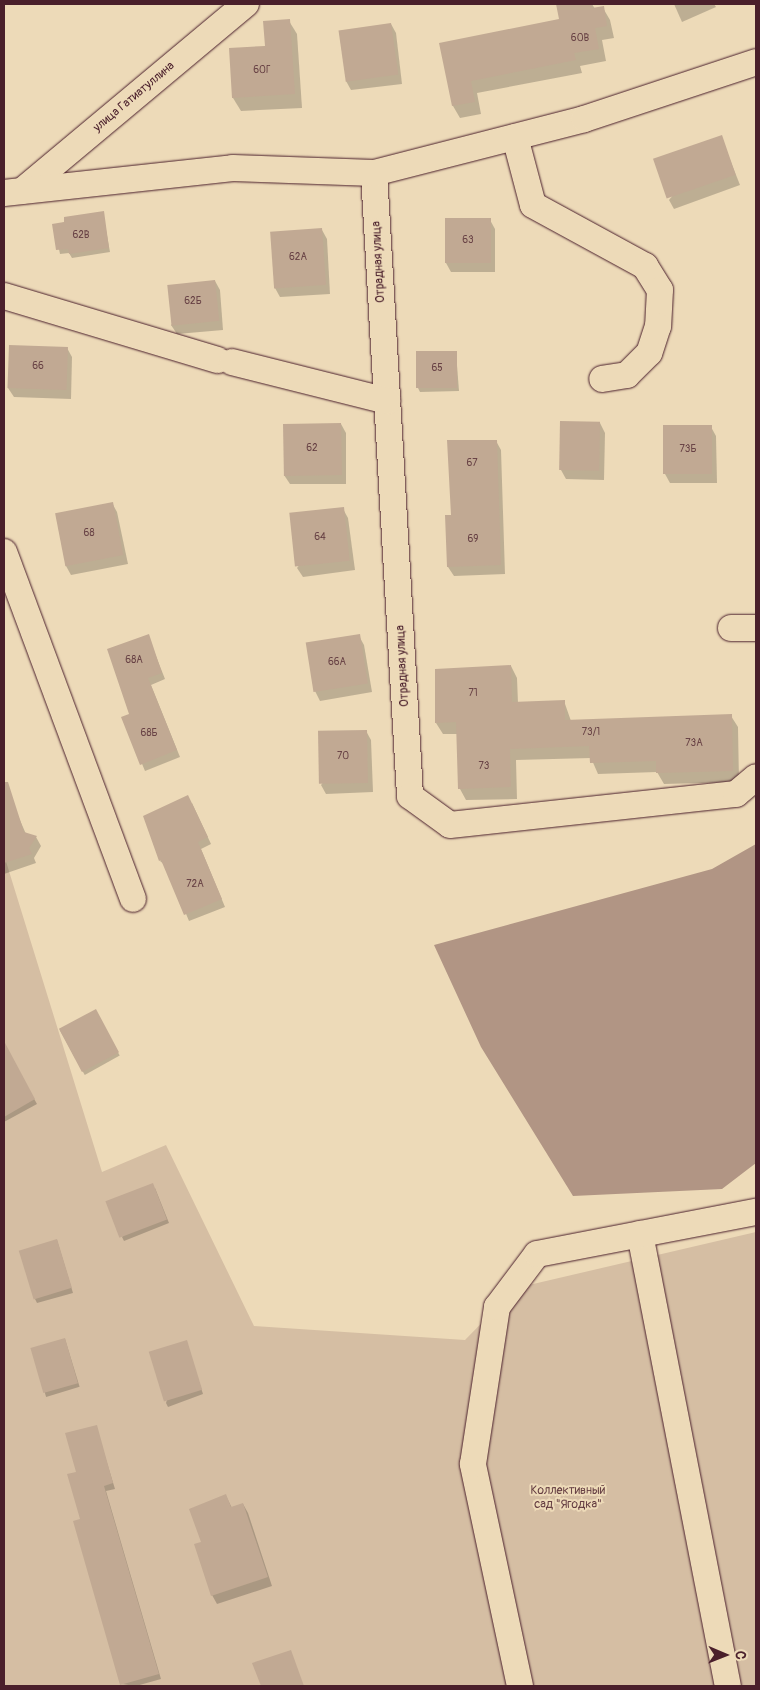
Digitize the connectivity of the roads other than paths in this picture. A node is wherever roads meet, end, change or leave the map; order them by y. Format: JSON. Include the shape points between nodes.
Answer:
{"nodes":[{"id":1,"x":246,"y":4,"type":"edge"},
{"id":2,"x":756,"y":62,"type":"edge"},
{"id":3,"x":515,"y":137,"type":"junction"},
{"id":4,"x":374,"y":173,"type":"junction"},
{"id":5,"x":13,"y":192,"type":"edge"},
{"id":6,"x":4,"y":296,"type":"edge"},
{"id":7,"x":602,"y":379,"type":"dead end"},
{"id":8,"x":387,"y":400,"type":"junction"},
{"id":9,"x":4,"y":552,"type":"edge"},
{"id":10,"x":756,"y":777,"type":"edge"},
{"id":11,"x":133,"y":899,"type":"dead end"},
{"id":12,"x":756,"y":1212,"type":"edge"},
{"id":13,"x":640,"y":1234,"type":"junction"},
{"id":14,"x":520,"y":1686,"type":"edge"},
{"id":15,"x":728,"y":1686,"type":"edge"}],
"edges":[{"from":1,"to":5,"type":"street","name":"улица Гатиатуллина"},
{"from":2,"to":3,"type":"street","via":[[584,120]]},
{"from":3,"to":4,"type":"street"},
{"from":3,"to":7,"type":"street","via":[[533,205],[645,266],[660,290],[658,326],[649,353],[626,375]]},
{"from":4,"to":5,"type":"street","via":[[233,168]]},
{"from":4,"to":8,"type":"street","name":"Отрадная улица"},
{"from":6,"to":8,"type":"street","via":[[225,361]]},
{"from":8,"to":10,"type":"street","name":"Отрадная улица","via":[[410,796],[450,825],[736,794]]},
{"from":9,"to":11,"type":"street"},
{"from":12,"to":13,"type":"street"},
{"from":13,"to":14,"type":"street","via":[[537,1254],[497,1307],[473,1464]]},
{"from":13,"to":15,"type":"street"}]}
